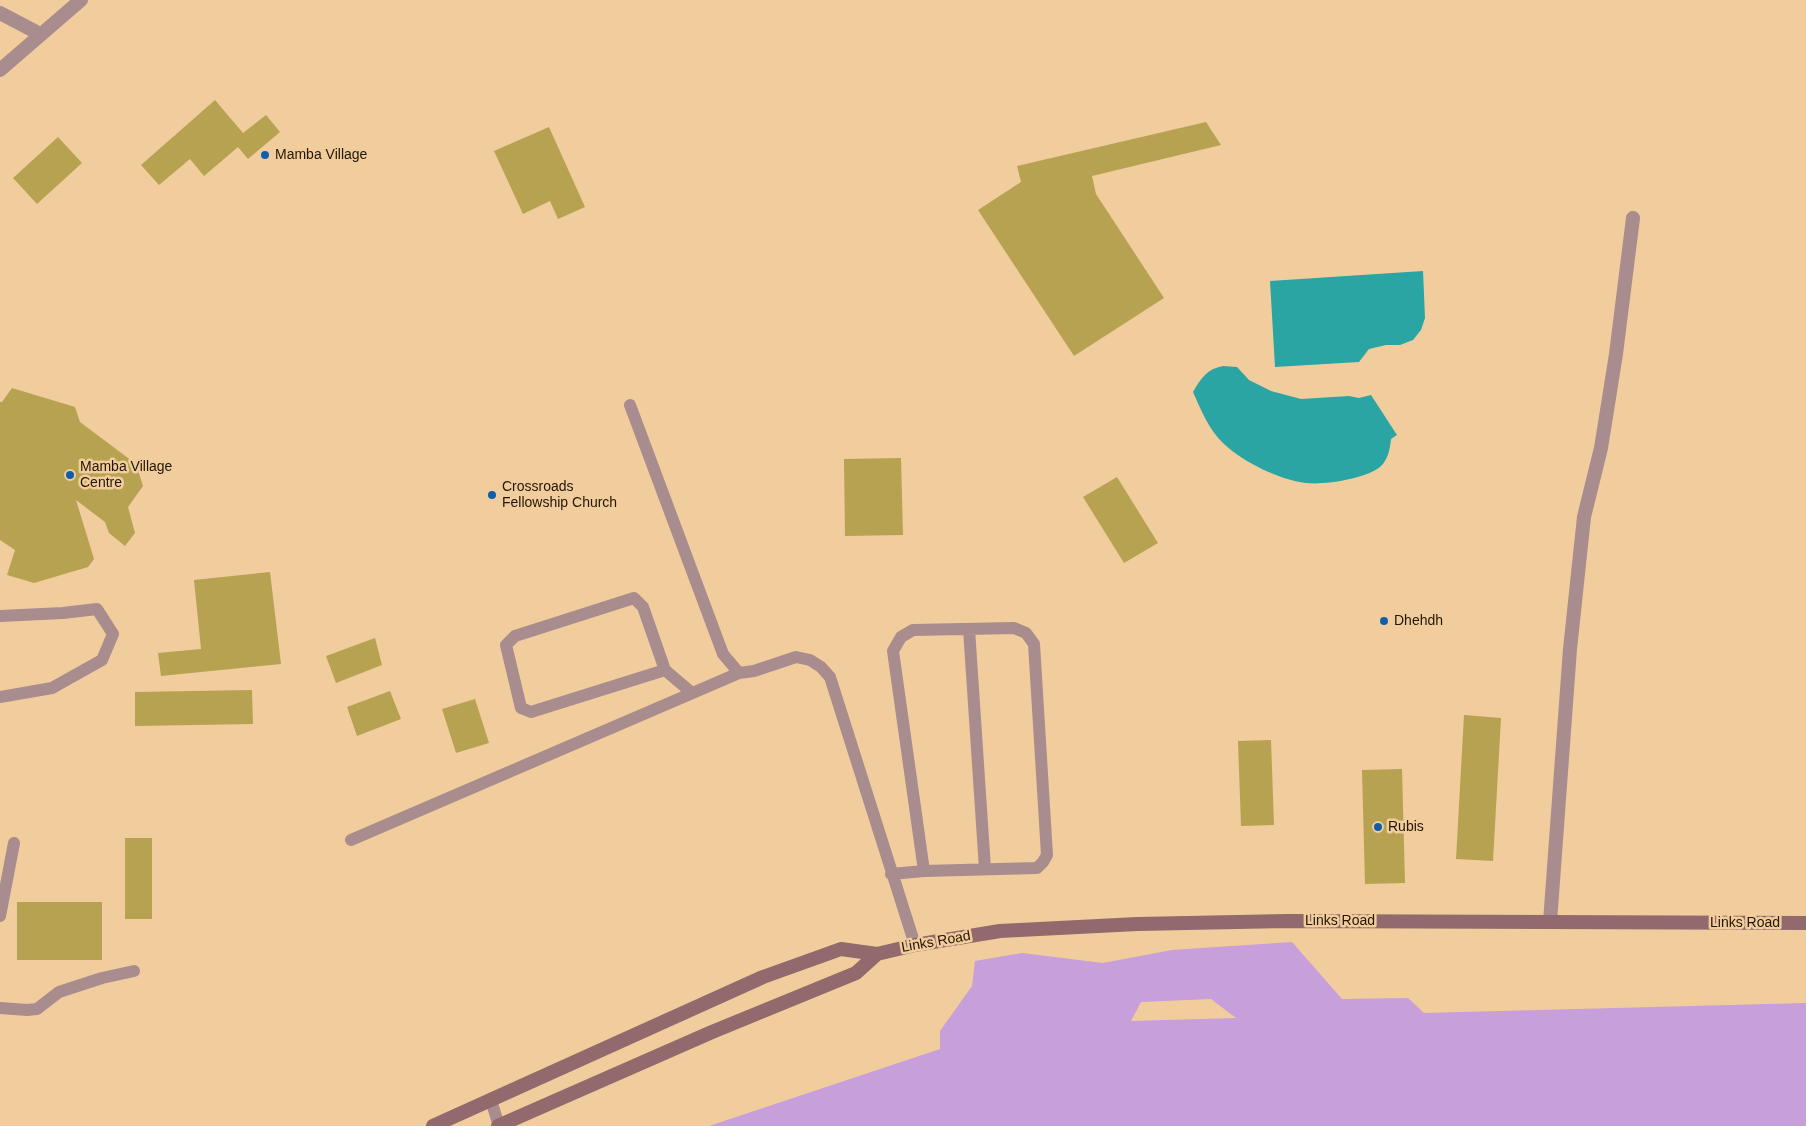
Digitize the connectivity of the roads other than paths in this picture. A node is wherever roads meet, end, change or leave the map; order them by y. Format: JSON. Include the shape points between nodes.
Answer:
{"nodes":[{"id":1,"x":81,"y":0,"type":"edge"},
{"id":2,"x":0,"y":12,"type":"edge"},
{"id":3,"x":40,"y":34,"type":"junction"},
{"id":4,"x":0,"y":70,"type":"edge"},
{"id":5,"x":1633,"y":218,"type":"dead end"},
{"id":6,"x":630,"y":405,"type":"dead end"},
{"id":7,"x":0,"y":616,"type":"edge"},
{"id":8,"x":969,"y":629,"type":"junction"},
{"id":9,"x":666,"y":670,"type":"junction"},
{"id":10,"x":739,"y":673,"type":"junction"},
{"id":11,"x":692,"y":693,"type":"junction"},
{"id":12,"x":0,"y":697,"type":"edge"},
{"id":13,"x":351,"y":840,"type":"dead end"},
{"id":14,"x":14,"y":843,"type":"dead end"},
{"id":15,"x":985,"y":869,"type":"junction"},
{"id":16,"x":924,"y":871,"type":"junction"},
{"id":17,"x":891,"y":874,"type":"junction"},
{"id":18,"x":0,"y":916,"type":"edge"},
{"id":19,"x":1550,"y":922,"type":"junction"},
{"id":20,"x":1806,"y":923,"type":"edge"},
{"id":21,"x":915,"y":944,"type":"junction"},
{"id":22,"x":877,"y":954,"type":"junction"},
{"id":23,"x":134,"y":970,"type":"dead end"},
{"id":24,"x":0,"y":1008,"type":"edge"},
{"id":25,"x":491,"y":1100,"type":"junction"},
{"id":26,"x":433,"y":1126,"type":"edge"},
{"id":27,"x":499,"y":1126,"type":"edge"}],
"edges":[{"from":1,"to":3,"type":"street"},
{"from":2,"to":3,"type":"street"},
{"from":3,"to":4,"type":"street"},
{"from":5,"to":19,"type":"street","via":[[1615,364],[1601,448],[1584,517],[1570,649]]},
{"from":6,"to":10,"type":"lane","via":[[723,654]]},
{"from":7,"to":12,"type":"lane","via":[[97,609],[113,634],[102,660],[52,688]]},
{"from":8,"to":15,"type":"lane"},
{"from":8,"to":15,"type":"lane","via":[[1014,628],[1026,633],[1034,644],[1047,855],[1036,868]]},
{"from":8,"to":16,"type":"lane","via":[[913,630],[901,637],[893,650]]},
{"from":9,"to":9,"type":"lane","via":[[643,607],[634,598],[515,636],[506,645],[521,708],[530,712]]},
{"from":9,"to":11,"type":"lane"},
{"from":10,"to":11,"type":"lane"},
{"from":10,"to":17,"type":"lane","via":[[796,657],[810,660],[830,677]]},
{"from":11,"to":13,"type":"lane"},
{"from":14,"to":18,"type":"lane"},
{"from":15,"to":16,"type":"lane"},
{"from":16,"to":17,"type":"lane"},
{"from":17,"to":21,"type":"lane"},
{"from":19,"to":20,"type":"main road","name":"Links Road"},
{"from":19,"to":21,"type":"main road","name":"Links Road","via":[[1137,924],[1000,931]]},
{"from":21,"to":22,"type":"main road","name":"Links Road"},
{"from":22,"to":25,"type":"main road","via":[[841,949],[764,977]]},
{"from":22,"to":27,"type":"main road","via":[[856,972]]},
{"from":23,"to":24,"type":"lane","via":[[59,992],[37,1009]]},
{"from":25,"to":26,"type":"main road"},
{"from":25,"to":27,"type":"lane"}]}
